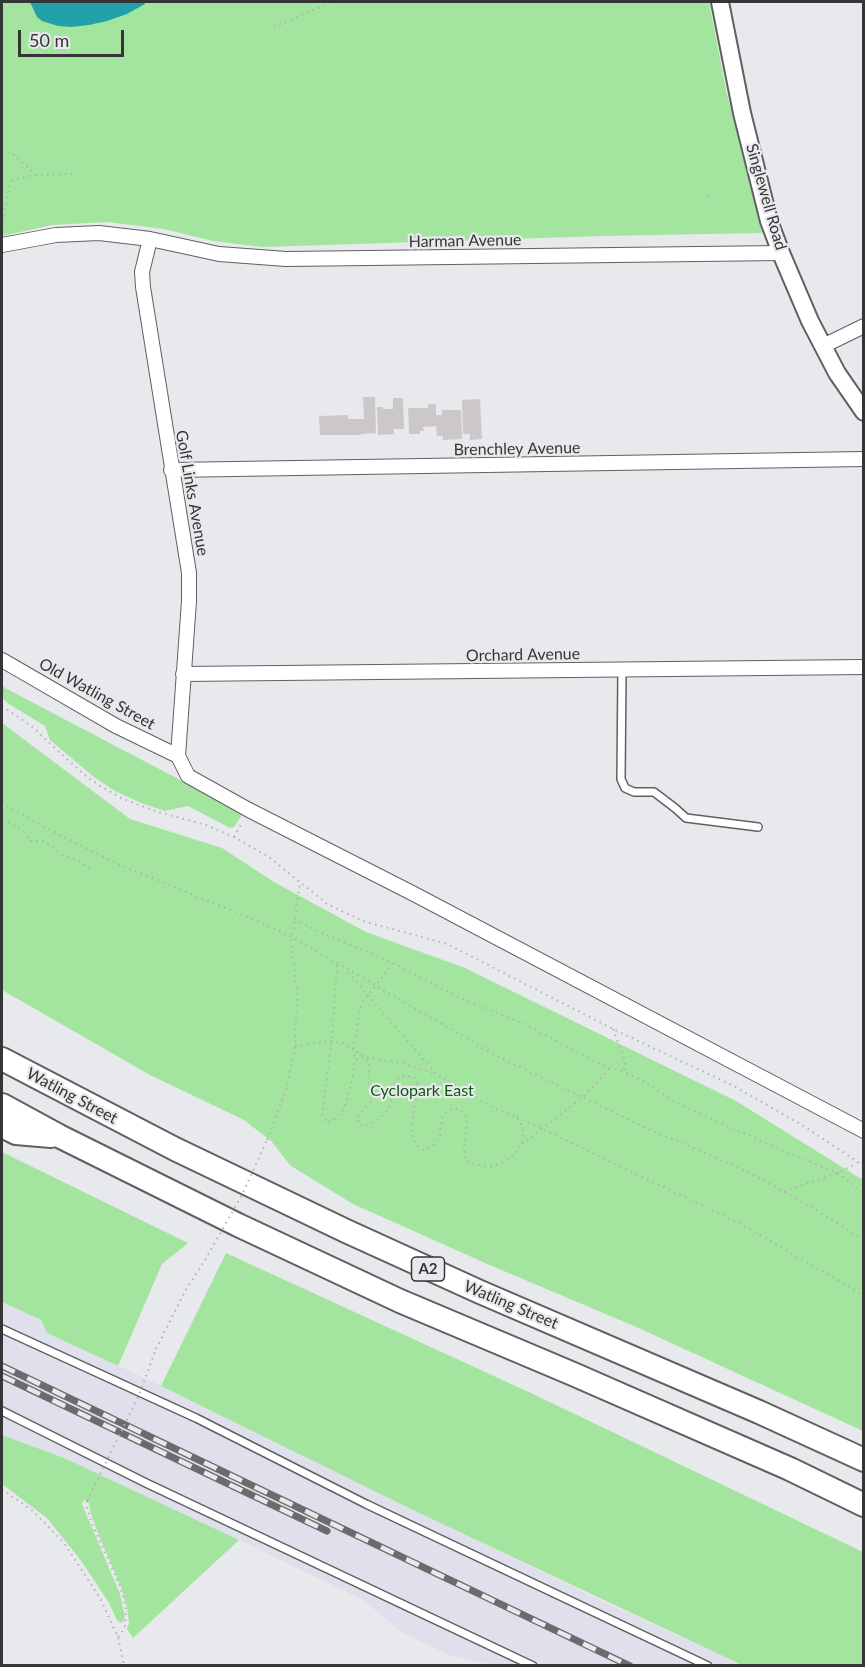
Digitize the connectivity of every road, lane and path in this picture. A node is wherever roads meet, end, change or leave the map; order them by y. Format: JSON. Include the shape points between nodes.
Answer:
{"nodes":[{"id":1,"x":332,"y":2,"type":"edge"},
{"id":2,"x":720,"y":2,"type":"edge"},
{"id":3,"x":274,"y":27,"type":"dead end"},
{"id":4,"x":2,"y":149,"type":"edge"},
{"id":5,"x":74,"y":174,"type":"dead end"},
{"id":6,"x":36,"y":175,"type":"junction"},
{"id":7,"x":713,"y":194,"type":"dead end"},
{"id":8,"x":708,"y":198,"type":"dead end"},
{"id":9,"x":3,"y":222,"type":"dead end"},
{"id":10,"x":150,"y":239,"type":"junction"},
{"id":11,"x":2,"y":245,"type":"edge"},
{"id":12,"x":781,"y":253,"type":"junction"},
{"id":13,"x":864,"y":326,"type":"edge"},
{"id":14,"x":823,"y":346,"type":"junction"},
{"id":15,"x":864,"y":411,"type":"edge"},
{"id":16,"x":864,"y":459,"type":"edge"},
{"id":17,"x":171,"y":470,"type":"junction"},
{"id":18,"x":2,"y":660,"type":"edge"},
{"id":19,"x":864,"y":667,"type":"edge"},
{"id":20,"x":621,"y":670,"type":"junction"},
{"id":21,"x":183,"y":674,"type":"junction"},
{"id":22,"x":2,"y":706,"type":"edge"},
{"id":23,"x":178,"y":756,"type":"junction"},
{"id":24,"x":2,"y":802,"type":"edge"},
{"id":25,"x":249,"y":810,"type":"junction"},
{"id":26,"x":2,"y":822,"type":"edge"},
{"id":27,"x":758,"y":827,"type":"dead end"},
{"id":28,"x":234,"y":837,"type":"junction"},
{"id":29,"x":93,"y":871,"type":"dead end"},
{"id":30,"x":300,"y":883,"type":"junction"},
{"id":31,"x":295,"y":919,"type":"junction"},
{"id":32,"x":292,"y":937,"type":"junction"},
{"id":33,"x":393,"y":963,"type":"junction"},
{"id":34,"x":337,"y":965,"type":"junction"},
{"id":35,"x":345,"y":969,"type":"junction"},
{"id":36,"x":375,"y":987,"type":"junction"},
{"id":37,"x":369,"y":996,"type":"junction"},
{"id":38,"x":612,"y":1028,"type":"junction"},
{"id":39,"x":331,"y":1041,"type":"junction"},
{"id":40,"x":2,"y":1043,"type":"edge"},
{"id":41,"x":296,"y":1046,"type":"junction"},
{"id":42,"x":353,"y":1049,"type":"junction"},
{"id":43,"x":364,"y":1057,"type":"junction"},
{"id":44,"x":2,"y":1059,"type":"edge"},
{"id":45,"x":355,"y":1060,"type":"junction"},
{"id":46,"x":610,"y":1068,"type":"junction"},
{"id":47,"x":624,"y":1072,"type":"junction"},
{"id":48,"x":436,"y":1074,"type":"junction"},
{"id":49,"x":584,"y":1097,"type":"junction"},
{"id":50,"x":84,"y":1103,"type":"junction"},
{"id":51,"x":2,"y":1105,"type":"edge"},
{"id":52,"x":517,"y":1117,"type":"junction"},
{"id":53,"x":2,"y":1126,"type":"edge"},
{"id":54,"x":542,"y":1130,"type":"junction"},
{"id":55,"x":864,"y":1131,"type":"edge"},
{"id":56,"x":59,"y":1136,"type":"junction"},
{"id":57,"x":522,"y":1144,"type":"junction"},
{"id":58,"x":858,"y":1162,"type":"junction"},
{"id":59,"x":864,"y":1166,"type":"edge"},
{"id":60,"x":838,"y":1173,"type":"junction"},
{"id":61,"x":784,"y":1191,"type":"junction"},
{"id":62,"x":864,"y":1193,"type":"edge"},
{"id":63,"x":864,"y":1239,"type":"edge"},
{"id":64,"x":864,"y":1297,"type":"edge"},
{"id":65,"x":2,"y":1329,"type":"edge"},
{"id":66,"x":2,"y":1411,"type":"edge"},
{"id":67,"x":864,"y":1460,"type":"edge"},
{"id":68,"x":2,"y":1489,"type":"edge"},
{"id":69,"x":864,"y":1505,"type":"edge"},
{"id":70,"x":118,"y":1637,"type":"junction"},
{"id":71,"x":124,"y":1665,"type":"edge"},
{"id":72,"x":533,"y":1665,"type":"edge"},
{"id":73,"x":708,"y":1665,"type":"edge"}],
"edges":[{"from":1,"to":3,"type":"path"},
{"from":2,"to":12,"type":"street","name":"Singlewell Road","via":[[742,113]]},
{"from":4,"to":6,"type":"path"},
{"from":5,"to":6,"type":"path"},
{"from":6,"to":9,"type":"path","via":[[10,183]]},
{"from":7,"to":8,"type":"path"},
{"from":10,"to":11,"type":"street","name":"Harman Avenue","via":[[79,233]]},
{"from":10,"to":12,"type":"street","name":"Harman Avenue","via":[[219,254],[286,259]]},
{"from":10,"to":17,"type":"street","name":"Golf Links Avenue","via":[[142,287]]},
{"from":12,"to":14,"type":"street","name":"Singlewell Road"},
{"from":13,"to":14,"type":"street"},
{"from":14,"to":15,"type":"street","name":"Singlewell Road"},
{"from":16,"to":17,"type":"street","name":"Brenchley Avenue"},
{"from":17,"to":21,"type":"street","name":"Golf Links Avenue","via":[[189,573]]},
{"from":18,"to":23,"type":"street","name":"Old Watling Street"},
{"from":19,"to":20,"type":"street","name":"Orchard Avenue"},
{"from":20,"to":21,"type":"street","name":"Orchard Avenue"},
{"from":20,"to":27,"type":"lane","via":[[621,779],[625,788],[654,792],[686,818]]},
{"from":21,"to":23,"type":"street","name":"Golf Links Avenue"},
{"from":22,"to":28,"type":"path","via":[[106,790],[138,806]]},
{"from":23,"to":25,"type":"street","via":[[188,776]]},
{"from":24,"to":32,"type":"path","via":[[118,864]]},
{"from":25,"to":28,"type":"path"},
{"from":25,"to":55,"type":"street"},
{"from":26,"to":29,"type":"path","via":[[23,831],[29,841],[44,841]]},
{"from":28,"to":30,"type":"path","via":[[268,857]]},
{"from":30,"to":31,"type":"path"},
{"from":30,"to":38,"type":"path","via":[[327,904],[363,921],[447,944]]},
{"from":31,"to":32,"type":"path"},
{"from":31,"to":33,"type":"path"},
{"from":32,"to":34,"type":"path"},
{"from":32,"to":41,"type":"path"},
{"from":33,"to":36,"type":"path"},
{"from":33,"to":46,"type":"path"},
{"from":34,"to":35,"type":"path"},
{"from":34,"to":39,"type":"path"},
{"from":35,"to":36,"type":"path"},
{"from":35,"to":37,"type":"path"},
{"from":36,"to":37,"type":"path"},
{"from":36,"to":49,"type":"path","via":[[497,1056]]},
{"from":37,"to":42,"type":"path","via":[[361,1005]]},
{"from":37,"to":48,"type":"path"},
{"from":38,"to":47,"type":"path","via":[[625,1062]]},
{"from":38,"to":58,"type":"path","via":[[734,1086]]},
{"from":39,"to":41,"type":"path"},
{"from":39,"to":42,"type":"path"},
{"from":39,"to":45,"type":"path","via":[[322,1115],[327,1123],[344,1109]]},
{"from":40,"to":50,"type":"highway"},
{"from":41,"to":70,"type":"path","bridge":true,"via":[[286,1091],[242,1195],[184,1293],[87,1501],[93,1526],[124,1600],[125,1626]]},
{"from":42,"to":43,"type":"path"},
{"from":42,"to":45,"type":"path"},
{"from":43,"to":45,"type":"path"},
{"from":43,"to":48,"type":"path"},
{"from":43,"to":57,"type":"path","via":[[369,1064],[368,1085],[375,1090],[374,1098],[357,1117],[359,1124],[366,1126],[378,1120],[389,1109],[395,1081],[401,1076],[414,1077],[419,1086],[412,1132],[416,1145],[423,1150],[436,1143],[442,1118],[456,1108],[467,1119],[464,1152],[465,1160],[472,1164],[492,1167],[510,1158]]},
{"from":44,"to":50,"type":"highway","name":"Watling Street","number":"A2"},
{"from":46,"to":47,"type":"path"},
{"from":46,"to":49,"type":"path"},
{"from":47,"to":60,"type":"path","via":[[677,1103]]},
{"from":48,"to":52,"type":"path","via":[[495,1109]]},
{"from":49,"to":54,"type":"path"},
{"from":49,"to":61,"type":"path"},
{"from":50,"to":67,"type":"highway","name":"Watling Street","number":"A2","via":[[346,1232]]},
{"from":51,"to":56,"type":"highway","number":"A2"},
{"from":52,"to":54,"type":"path"},
{"from":52,"to":57,"type":"path","via":[[523,1128]]},
{"from":53,"to":56,"type":"highway","via":[[16,1133]]},
{"from":54,"to":57,"type":"path"},
{"from":54,"to":64,"type":"path","via":[[743,1225]]},
{"from":56,"to":69,"type":"highway","number":"A2","via":[[400,1301],[747,1450]]},
{"from":58,"to":59,"type":"path"},
{"from":58,"to":60,"type":"path"},
{"from":60,"to":61,"type":"path"},
{"from":60,"to":62,"type":"path"},
{"from":61,"to":63,"type":"path"},
{"from":65,"to":73,"type":"lane"},
{"from":66,"to":72,"type":"lane"},
{"from":68,"to":70,"type":"path","via":[[33,1511],[64,1543],[100,1598]]},
{"from":70,"to":71,"type":"path"}]}
